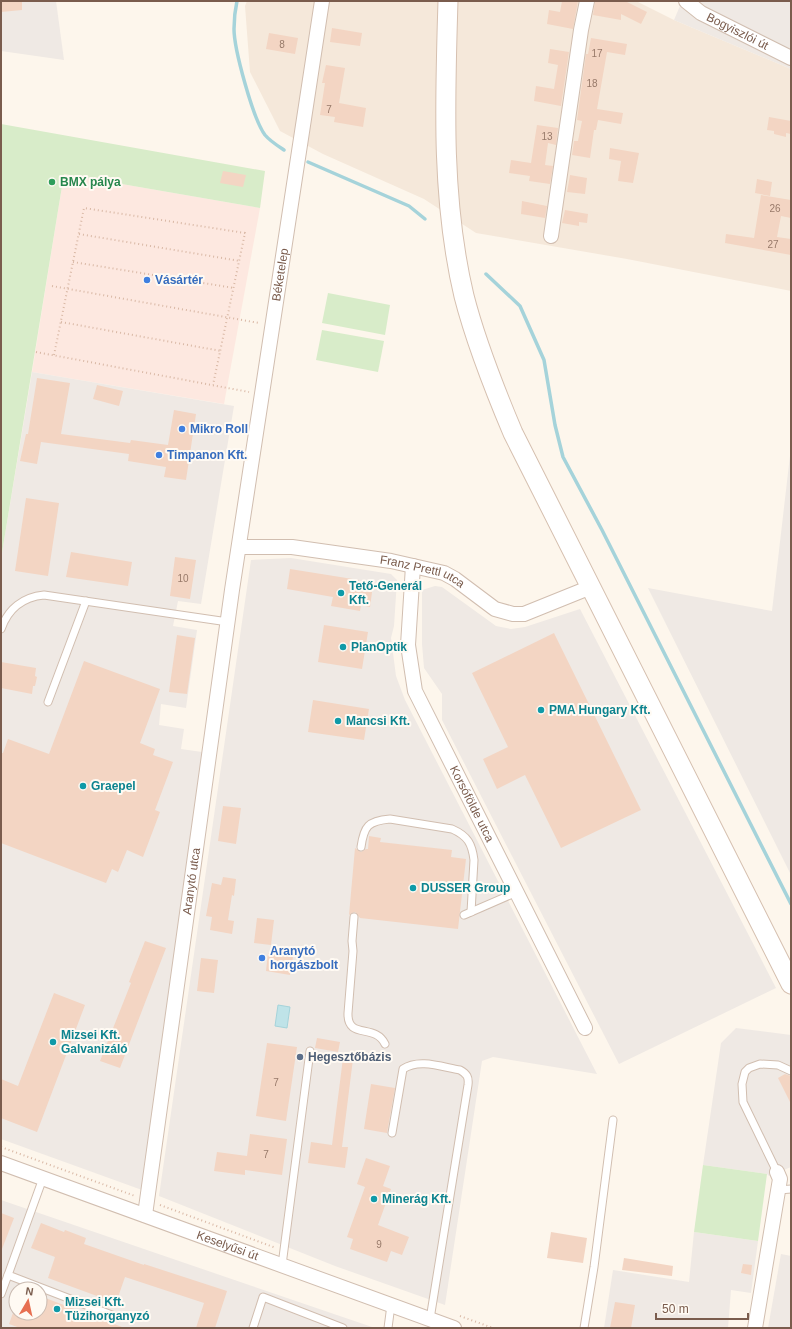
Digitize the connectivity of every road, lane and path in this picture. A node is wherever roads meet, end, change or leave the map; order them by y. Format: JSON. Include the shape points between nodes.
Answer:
{"nodes":[{"id":1,"x":322,"y":1,"type":"edge"},
{"id":2,"x":448,"y":1,"type":"edge"},
{"id":3,"x":587,"y":1,"type":"edge"},
{"id":4,"x":686,"y":1,"type":"edge"},
{"id":5,"x":791,"y":58,"type":"edge"},
{"id":6,"x":79,"y":234,"type":"junction"},
{"id":7,"x":551,"y":236,"type":"dead end"},
{"id":8,"x":240,"y":261,"type":"junction"},
{"id":9,"x":73,"y":262,"type":"junction"},
{"id":10,"x":52,"y":286,"type":"dead end"},
{"id":11,"x":234,"y":288,"type":"junction"},
{"id":12,"x":68,"y":289,"type":"junction"},
{"id":13,"x":228,"y":318,"type":"junction"},
{"id":14,"x":61,"y":322,"type":"junction"},
{"id":15,"x":272,"y":326,"type":"junction"},
{"id":16,"x":221,"y":351,"type":"junction"},
{"id":17,"x":36,"y":352,"type":"dead end"},
{"id":18,"x":54,"y":355,"type":"junction"},
{"id":19,"x":213,"y":385,"type":"junction"},
{"id":20,"x":262,"y":394,"type":"junction"},
{"id":21,"x":239,"y":547,"type":"junction"},
{"id":22,"x":413,"y":566,"type":"junction"},
{"id":23,"x":591,"y":587,"type":"junction"},
{"id":24,"x":86,"y":601,"type":"junction"},
{"id":25,"x":228,"y":622,"type":"junction"},
{"id":26,"x":1,"y":629,"type":"edge"},
{"id":27,"x":48,"y":702,"type":"dead end"},
{"id":28,"x":361,"y":847,"type":"dead end"},
{"id":29,"x":517,"y":892,"type":"junction"},
{"id":30,"x":471,"y":912,"type":"junction"},
{"id":31,"x":464,"y":915,"type":"dead end"},
{"id":32,"x":354,"y":917,"type":"dead end"},
{"id":33,"x":791,"y":984,"type":"edge"},
{"id":34,"x":585,"y":1028,"type":"dead end"},
{"id":35,"x":385,"y":1044,"type":"dead end"},
{"id":36,"x":310,"y":1051,"type":"dead end"},
{"id":37,"x":791,"y":1071,"type":"edge"},
{"id":38,"x":613,"y":1120,"type":"dead end"},
{"id":39,"x":392,"y":1133,"type":"dead end"},
{"id":40,"x":1,"y":1147,"type":"edge"},
{"id":41,"x":1,"y":1163,"type":"edge"},
{"id":42,"x":777,"y":1172,"type":"joint"},
{"id":43,"x":43,"y":1178,"type":"junction"},
{"id":44,"x":785,"y":1189,"type":"edge"},
{"id":45,"x":147,"y":1200,"type":"junction"},
{"id":46,"x":145,"y":1215,"type":"junction"},
{"id":47,"x":284,"y":1251,"type":"junction"},
{"id":48,"x":282,"y":1265,"type":"junction"},
{"id":49,"x":8,"y":1275,"type":"junction"},
{"id":50,"x":1,"y":1294,"type":"edge"},
{"id":51,"x":391,"y":1305,"type":"junction"},
{"id":52,"x":117,"y":1317,"type":"dead end"},
{"id":53,"x":430,"y":1319,"type":"junction"},
{"id":54,"x":457,"y":1322,"type":"edge"},
{"id":55,"x":328,"y":1325,"type":"edge"},
{"id":56,"x":253,"y":1328,"type":"edge"},
{"id":57,"x":343,"y":1328,"type":"edge"},
{"id":58,"x":388,"y":1328,"type":"edge"},
{"id":59,"x":493,"y":1328,"type":"edge"},
{"id":60,"x":584,"y":1328,"type":"edge"},
{"id":61,"x":756,"y":1328,"type":"edge"},
{"id":62,"x":759,"y":1328,"type":"edge"}],
"edges":[{"from":1,"to":15,"type":"street","name":"Béketelep"},
{"from":2,"to":23,"type":"main road","via":[[446,159],[454,240],[464,296],[481,352],[513,433]]},
{"from":3,"to":7,"type":"street"},
{"from":4,"to":5,"type":"street","name":"Bogyiszlói út","via":[[701,13]]},
{"from":6,"to":8,"type":"path"},
{"from":6,"to":8,"type":"path","via":[[84,208],[246,233]]},
{"from":6,"to":9,"type":"path"},
{"from":8,"to":11,"type":"path"},
{"from":9,"to":11,"type":"path"},
{"from":9,"to":12,"type":"path"},
{"from":10,"to":12,"type":"path"},
{"from":11,"to":13,"type":"path"},
{"from":12,"to":13,"type":"path"},
{"from":12,"to":14,"type":"path"},
{"from":13,"to":15,"type":"path"},
{"from":13,"to":16,"type":"path"},
{"from":14,"to":16,"type":"path"},
{"from":14,"to":18,"type":"path"},
{"from":15,"to":20,"type":"street","name":"Béketelep"},
{"from":16,"to":19,"type":"path"},
{"from":17,"to":18,"type":"path"},
{"from":18,"to":19,"type":"path"},
{"from":19,"to":20,"type":"path"},
{"from":20,"to":21,"type":"street","name":"Béketelep"},
{"from":21,"to":22,"type":"street","name":"Franz Prettl utca","via":[[292,547]]},
{"from":21,"to":25,"type":"street","name":"Aranytó utca"},
{"from":22,"to":23,"type":"street","name":"Franz Prettl utca","via":[[444,573],[495,610],[513,614],[524,614]]},
{"from":22,"to":29,"type":"street","name":"Korsófölde utca","via":[[408,645],[416,691]]},
{"from":23,"to":33,"type":"main road"},
{"from":24,"to":25,"type":"lane"},
{"from":24,"to":26,"type":"lane","via":[[34,596],[15,606]]},
{"from":24,"to":27,"type":"lane"},
{"from":25,"to":45,"type":"street","name":"Aranytó utca"},
{"from":28,"to":30,"type":"lane","via":[[365,828],[383,819],[390,818],[459,832],[469,842],[473,853]]},
{"from":29,"to":30,"type":"lane"},
{"from":29,"to":34,"type":"street","name":"Korsófölde utca"},
{"from":30,"to":31,"type":"lane"},
{"from":32,"to":35,"type":"lane","via":[[349,1021],[356,1029],[378,1034]]},
{"from":36,"to":47,"type":"lane"},
{"from":37,"to":42,"type":"lane","via":[[778,1065],[760,1064],[745,1072],[742,1084],[743,1102]]},
{"from":38,"to":60,"type":"lane"},
{"from":39,"to":53,"type":"lane","via":[[403,1069],[409,1064],[417,1063],[466,1073],[469,1079]]},
{"from":40,"to":45,"type":"path"},
{"from":41,"to":43,"type":"street","name":"Keselyűsi út"},
{"from":42,"to":44,"type":"street"},
{"from":43,"to":46,"type":"street","name":"Keselyűsi út"},
{"from":43,"to":49,"type":"lane"},
{"from":44,"to":61,"type":"street"},
{"from":45,"to":46,"type":"street","name":"Aranytó utca"},
{"from":45,"to":47,"type":"path"},
{"from":46,"to":48,"type":"street","name":"Keselyűsi út"},
{"from":47,"to":48,"type":"lane"},
{"from":48,"to":51,"type":"street","name":"Keselyűsi út"},
{"from":49,"to":50,"type":"lane"},
{"from":49,"to":52,"type":"lane"},
{"from":51,"to":53,"type":"street","name":"Keselyűsi út"},
{"from":51,"to":58,"type":"lane"},
{"from":53,"to":54,"type":"street","name":"Keselyűsi út"},
{"from":54,"to":59,"type":"path"},
{"from":55,"to":56,"type":"lane","via":[[263,1297]]},
{"from":55,"to":57,"type":"lane"},
{"from":61,"to":62,"type":"lane"}]}
